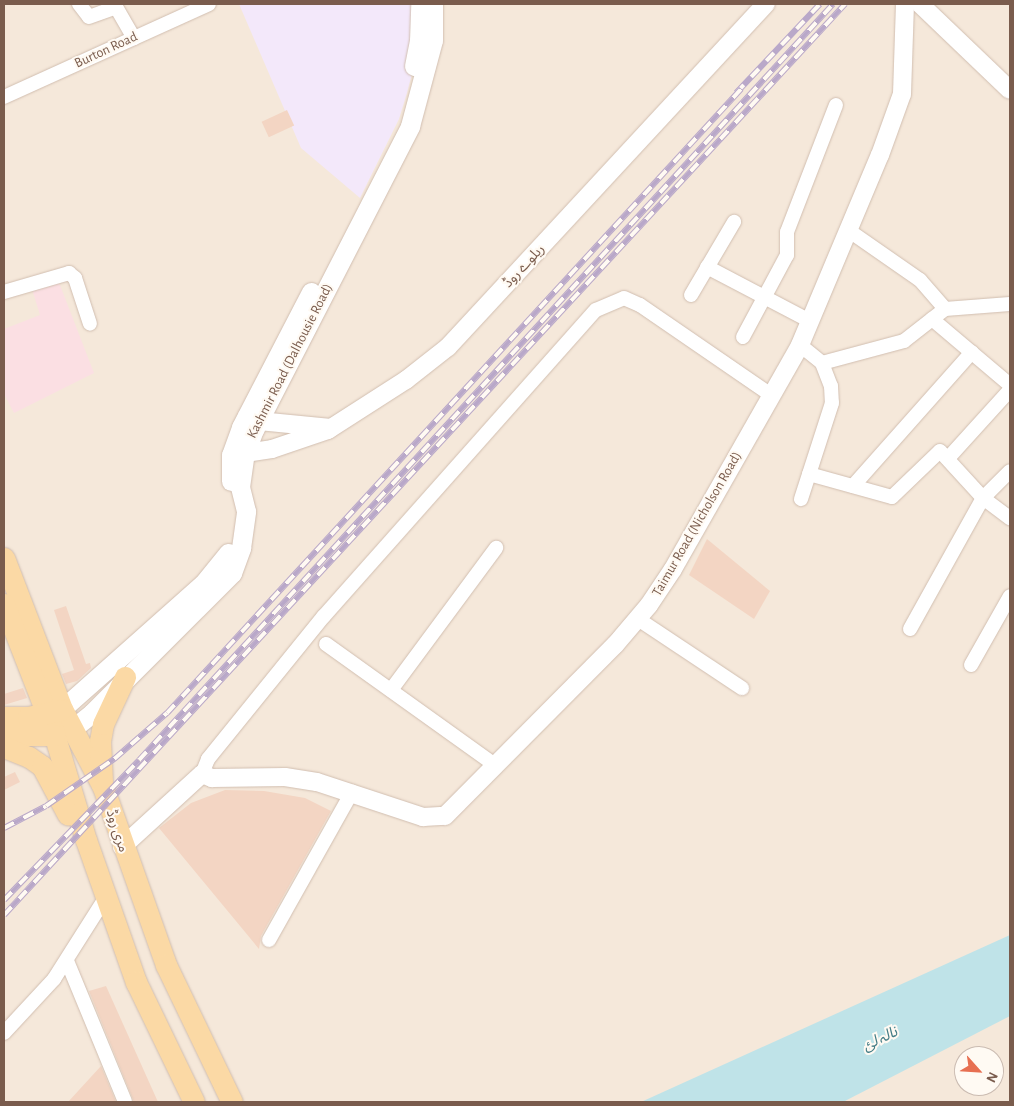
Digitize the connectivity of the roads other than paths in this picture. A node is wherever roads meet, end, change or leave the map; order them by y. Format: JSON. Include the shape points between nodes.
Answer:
{"nodes":[{"id":1,"x":79,"y":4,"type":"edge"},
{"id":2,"x":209,"y":4,"type":"edge"},
{"id":3,"x":420,"y":4,"type":"edge"},
{"id":4,"x":433,"y":4,"type":"edge"},
{"id":5,"x":766,"y":4,"type":"edge"},
{"id":6,"x":905,"y":4,"type":"edge"},
{"id":7,"x":920,"y":4,"type":"edge"},
{"id":8,"x":134,"y":38,"type":"junction"},
{"id":9,"x":1010,"y":90,"type":"edge"},
{"id":10,"x":4,"y":97,"type":"edge"},
{"id":11,"x":836,"y":105,"type":"dead end"},
{"id":12,"x":734,"y":222,"type":"dead end"},
{"id":13,"x":848,"y":230,"type":"junction"},
{"id":14,"x":707,"y":267,"type":"junction"},
{"id":15,"x":4,"y":292,"type":"edge"},
{"id":16,"x":691,"y":296,"type":"dead end"},
{"id":17,"x":764,"y":297,"type":"junction"},
{"id":18,"x":1010,"y":304,"type":"edge"},
{"id":19,"x":945,"y":309,"type":"junction"},
{"id":20,"x":932,"y":319,"type":"junction"},
{"id":21,"x":810,"y":321,"type":"junction"},
{"id":22,"x":90,"y":324,"type":"dead end"},
{"id":23,"x":743,"y":337,"type":"dead end"},
{"id":24,"x":800,"y":345,"type":"junction"},
{"id":25,"x":972,"y":352,"type":"junction"},
{"id":26,"x":822,"y":363,"type":"junction"},
{"id":27,"x":1010,"y":385,"type":"edge"},
{"id":28,"x":1010,"y":390,"type":"edge"},
{"id":29,"x":771,"y":395,"type":"junction"},
{"id":30,"x":252,"y":418,"type":"junction"},
{"id":31,"x":331,"y":428,"type":"junction"},
{"id":32,"x":238,"y":454,"type":"junction"},
{"id":33,"x":951,"y":454,"type":"dead end"},
{"id":34,"x":1010,"y":472,"type":"edge"},
{"id":35,"x":809,"y":474,"type":"junction"},
{"id":36,"x":852,"y":486,"type":"junction"},
{"id":37,"x":983,"y":498,"type":"junction"},
{"id":38,"x":801,"y":499,"type":"dead end"},
{"id":39,"x":1010,"y":518,"type":"edge"},
{"id":40,"x":496,"y":548,"type":"dead end"},
{"id":41,"x":4,"y":558,"type":"edge"},
{"id":42,"x":1010,"y":596,"type":"edge"},
{"id":43,"x":4,"y":604,"type":"edge"},
{"id":44,"x":638,"y":619,"type":"junction"},
{"id":45,"x":910,"y":629,"type":"dead end"},
{"id":46,"x":326,"y":644,"type":"dead end"},
{"id":47,"x":971,"y":665,"type":"dead end"},
{"id":48,"x":125,"y":677,"type":"junction"},
{"id":49,"x":742,"y":688,"type":"dead end"},
{"id":50,"x":391,"y":690,"type":"junction"},
{"id":51,"x":54,"y":712,"type":"junction"},
{"id":52,"x":4,"y":717,"type":"edge"},
{"id":53,"x":63,"y":732,"type":"junction"},
{"id":54,"x":13,"y":735,"type":"edge"},
{"id":55,"x":4,"y":747,"type":"edge"},
{"id":56,"x":496,"y":765,"type":"junction"},
{"id":57,"x":202,"y":774,"type":"junction"},
{"id":58,"x":103,"y":788,"type":"junction"},
{"id":59,"x":352,"y":792,"type":"junction"},
{"id":60,"x":122,"y":847,"type":"junction"},
{"id":61,"x":97,"y":868,"type":"junction"},
{"id":62,"x":106,"y":897,"type":"junction"},
{"id":63,"x":269,"y":940,"type":"dead end"},
{"id":64,"x":67,"y":962,"type":"junction"},
{"id":65,"x":4,"y":1033,"type":"edge"},
{"id":66,"x":208,"y":1052,"type":"junction"},
{"id":67,"x":178,"y":1068,"type":"junction"},
{"id":68,"x":125,"y":1102,"type":"edge"},
{"id":69,"x":194,"y":1102,"type":"edge"},
{"id":70,"x":232,"y":1102,"type":"edge"}],
"edges":[{"from":1,"to":8,"type":"street","via":[[89,17],[116,7]]},
{"from":2,"to":8,"type":"street","name":"Burton Road"},
{"from":3,"to":30,"type":"main road","name":"Kashmir Road (Dalhousie Road)","via":[[420,41],[399,119]]},
{"from":4,"to":30,"type":"main road","name":"Kashmir Road (Dalhousie Road)","via":[[433,40],[410,126]]},
{"from":5,"to":31,"type":"street","name":"ریلوے روڈ","via":[[448,347],[406,380]]},
{"from":6,"to":13,"type":"street","name":"Taimur Road (Nicholson Road)","via":[[902,94]]},
{"from":7,"to":9,"type":"street"},
{"from":8,"to":10,"type":"street","name":"Burton Road"},
{"from":11,"to":17,"type":"street","via":[[786,232],[786,255]]},
{"from":12,"to":14,"type":"street"},
{"from":13,"to":19,"type":"street","via":[[920,280]]},
{"from":13,"to":21,"type":"street","name":"Taimur Road (Nicholson Road)"},
{"from":14,"to":16,"type":"street"},
{"from":14,"to":17,"type":"street"},
{"from":15,"to":22,"type":"street","via":[[69,273],[76,278]]},
{"from":17,"to":21,"type":"street"},
{"from":17,"to":23,"type":"street"},
{"from":18,"to":19,"type":"street"},
{"from":19,"to":20,"type":"street"},
{"from":20,"to":25,"type":"street"},
{"from":20,"to":26,"type":"street","via":[[904,341]]},
{"from":21,"to":24,"type":"street","name":"Taimur Road (Nicholson Road)"},
{"from":24,"to":26,"type":"street"},
{"from":24,"to":29,"type":"street","name":"Taimur Road (Nicholson Road)"},
{"from":25,"to":27,"type":"street"},
{"from":25,"to":36,"type":"street"},
{"from":26,"to":35,"type":"street","via":[[832,386],[832,403]]},
{"from":28,"to":33,"type":"street"},
{"from":29,"to":44,"type":"street","name":"Taimur Road (Nicholson Road)","via":[[673,569]]},
{"from":29,"to":57,"type":"street","via":[[640,305],[624,298],[596,310],[324,616],[208,759]]},
{"from":30,"to":31,"type":"street"},
{"from":30,"to":32,"type":"main road","name":"Kashmir Road (Dalhousie Road)"},
{"from":31,"to":32,"type":"street","name":"ریلوے روڈ","via":[[272,449]]},
{"from":32,"to":48,"type":"main road","name":"Kashmir Road (Dalhousie Road)","via":[[240,487],[246,511],[241,548],[232,572]]},
{"from":32,"to":51,"type":"main road","name":"Kashmir Road (Dalhousie Road)","via":[[230,550],[222,564]]},
{"from":34,"to":37,"type":"street"},
{"from":35,"to":36,"type":"street"},
{"from":35,"to":38,"type":"street"},
{"from":36,"to":37,"type":"street","via":[[892,497],[940,451]]},
{"from":37,"to":39,"type":"street"},
{"from":37,"to":45,"type":"street"},
{"from":40,"to":50,"type":"street"},
{"from":41,"to":51,"type":"main road","name":"مری روڈ"},
{"from":42,"to":47,"type":"street"},
{"from":43,"to":51,"type":"main road","name":"مری روڈ"},
{"from":44,"to":49,"type":"street"},
{"from":44,"to":56,"type":"street","name":"Taimur Road (Nicholson Road)"},
{"from":46,"to":50,"type":"street"},
{"from":48,"to":53,"type":"main road","name":"Kashmir Road (Dalhousie Road)","via":[[92,713]]},
{"from":48,"to":58,"type":"main road","via":[[103,724],[100,741]]},
{"from":50,"to":56,"type":"street"},
{"from":51,"to":52,"type":"main road"},
{"from":51,"to":53,"type":"main road","name":"مری روڈ"},
{"from":53,"to":54,"type":"main road"},
{"from":53,"to":58,"type":"main road","name":"مری روڈ"},
{"from":53,"to":61,"type":"main road","name":"مری روڈ"},
{"from":55,"to":61,"type":"main road","via":[[29,757],[46,772]]},
{"from":56,"to":59,"type":"street","name":"Taimur Road (Nicholson Road)","via":[[444,816],[436,819],[401,811]]},
{"from":57,"to":59,"type":"street","name":"Taimur Road (Nicholson Road)","via":[[212,778],[285,777]]},
{"from":57,"to":60,"type":"street"},
{"from":58,"to":60,"type":"main road","name":"مری روڈ"},
{"from":59,"to":63,"type":"street"},
{"from":60,"to":66,"type":"main road","name":"مری روڈ","via":[[166,965]]},
{"from":61,"to":62,"type":"main road","name":"مری روڈ"},
{"from":62,"to":64,"type":"street"},
{"from":62,"to":67,"type":"main road","name":"مری روڈ","via":[[136,982]]},
{"from":64,"to":65,"type":"street"},
{"from":64,"to":68,"type":"street"},
{"from":66,"to":67,"type":"main road"},
{"from":66,"to":70,"type":"main road","name":"مری روڈ"},
{"from":67,"to":69,"type":"main road","name":"مری روڈ"}]}
